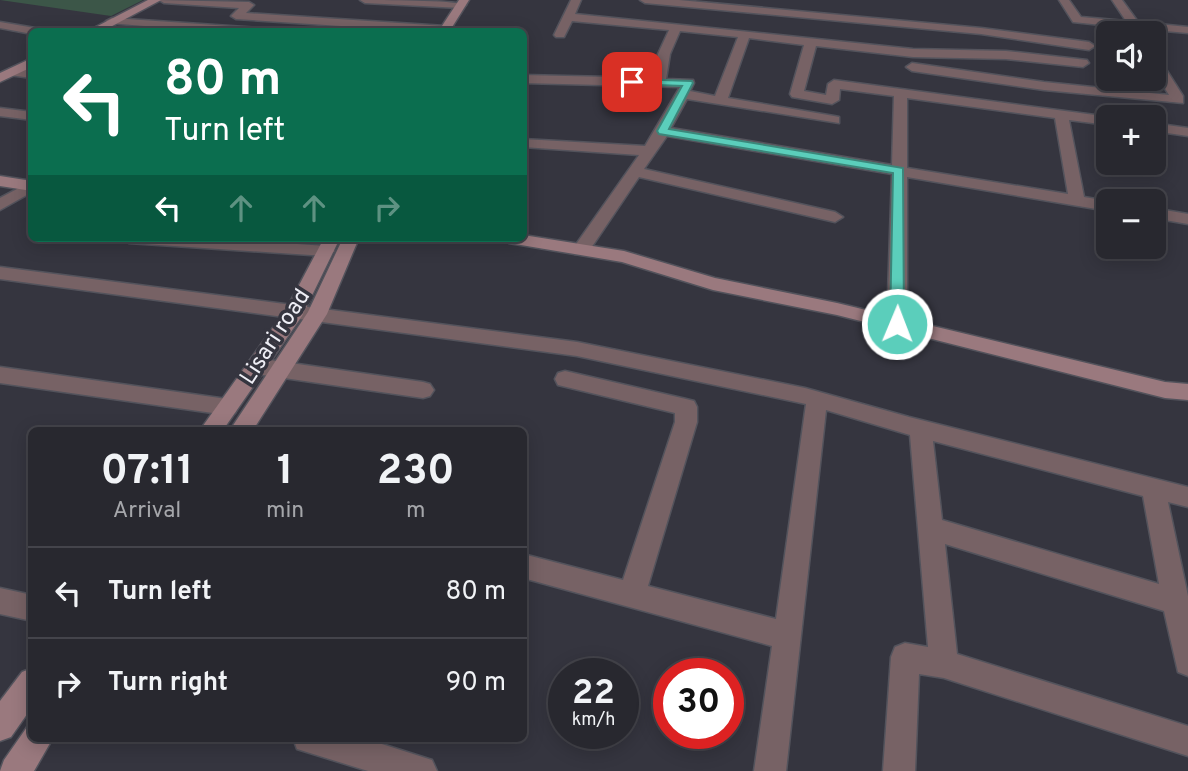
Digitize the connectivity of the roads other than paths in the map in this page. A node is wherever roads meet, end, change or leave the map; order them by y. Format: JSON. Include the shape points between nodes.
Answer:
{"nodes":[{"id":1,"x":156,"y":0,"type":"edge"},
{"id":2,"x":164,"y":0,"type":"edge"},
{"id":3,"x":365,"y":0,"type":"edge"},
{"id":4,"x":475,"y":0,"type":"edge"},
{"id":5,"x":576,"y":0,"type":"edge"},
{"id":6,"x":645,"y":0,"type":"edge"},
{"id":7,"x":1064,"y":0,"type":"edge"},
{"id":8,"x":1117,"y":0,"type":"edge"},
{"id":9,"x":463,"y":2,"type":"edge"},
{"id":10,"x":568,"y":17,"type":"junction"},
{"id":11,"x":112,"y":21,"type":"junction"},
{"id":12,"x":1131,"y":21,"type":"edge"},
{"id":13,"x":1096,"y":23,"type":"edge"},
{"id":14,"x":0,"y":25,"type":"edge"},
{"id":15,"x":913,"y":25,"type":"junction"},
{"id":16,"x":676,"y":27,"type":"junction"},
{"id":17,"x":99,"y":28,"type":"edge"},
{"id":18,"x":208,"y":28,"type":"edge"},
{"id":19,"x":414,"y":28,"type":"edge"},
{"id":20,"x":445,"y":28,"type":"edge"},
{"id":21,"x":461,"y":28,"type":"edge"},
{"id":22,"x":28,"y":30,"type":"edge"},
{"id":23,"x":1166,"y":30,"type":"edge"},
{"id":24,"x":1188,"y":30,"type":"edge"},
{"id":25,"x":746,"y":34,"type":"junction"},
{"id":26,"x":560,"y":35,"type":"dead end"},
{"id":27,"x":811,"y":41,"type":"junction"},
{"id":28,"x":1089,"y":46,"type":"dead end"},
{"id":29,"x":913,"y":53,"type":"junction"},
{"id":30,"x":1083,"y":63,"type":"dead end"},
{"id":31,"x":28,"y":64,"type":"edge"},
{"id":32,"x":13,"y":72,"type":"junction"},
{"id":33,"x":28,"y":74,"type":"edge"},
{"id":34,"x":1166,"y":77,"type":"edge"},
{"id":35,"x":0,"y":78,"type":"edge"},
{"id":36,"x":527,"y":79,"type":"edge"},
{"id":37,"x":659,"y":83,"type":"junction"},
{"id":38,"x":901,"y":93,"type":"junction"},
{"id":39,"x":683,"y":94,"type":"junction"},
{"id":40,"x":1180,"y":98,"type":"edge"},
{"id":41,"x":720,"y":101,"type":"junction"},
{"id":42,"x":0,"y":112,"type":"edge"},
{"id":43,"x":1061,"y":115,"type":"junction"},
{"id":44,"x":28,"y":116,"type":"edge"},
{"id":45,"x":1188,"y":116,"type":"edge"},
{"id":46,"x":1096,"y":119,"type":"edge"},
{"id":47,"x":834,"y":120,"type":"dead end"},
{"id":48,"x":1166,"y":129,"type":"edge"},
{"id":49,"x":663,"y":131,"type":"junction"},
{"id":50,"x":1188,"y":132,"type":"edge"},
{"id":51,"x":527,"y":143,"type":"edge"},
{"id":52,"x":648,"y":151,"type":"junction"},
{"id":53,"x":634,"y":171,"type":"junction"},
{"id":54,"x":899,"y":171,"type":"junction"},
{"id":55,"x":0,"y":181,"type":"edge"},
{"id":56,"x":28,"y":186,"type":"edge"},
{"id":57,"x":28,"y":188,"type":"edge"},
{"id":58,"x":1077,"y":201,"type":"junction"},
{"id":59,"x":1096,"y":204,"type":"edge"},
{"id":60,"x":0,"y":205,"type":"edge"},
{"id":61,"x":1166,"y":215,"type":"edge"},
{"id":62,"x":835,"y":217,"type":"dead end"},
{"id":63,"x":1188,"y":219,"type":"edge"},
{"id":64,"x":527,"y":241,"type":"edge"},
{"id":65,"x":262,"y":242,"type":"edge"},
{"id":66,"x":349,"y":242,"type":"edge"},
{"id":67,"x":329,"y":244,"type":"edge"},
{"id":68,"x":581,"y":250,"type":"junction"},
{"id":69,"x":0,"y":272,"type":"edge"},
{"id":70,"x":295,"y":311,"type":"junction"},
{"id":71,"x":317,"y":314,"type":"junction"},
{"id":72,"x":897,"y":324,"type":"junction"},
{"id":73,"x":256,"y":366,"type":"junction"},
{"id":74,"x":281,"y":370,"type":"junction"},
{"id":75,"x":0,"y":376,"type":"edge"},
{"id":76,"x":565,"y":379,"type":"dead end"},
{"id":77,"x":424,"y":390,"type":"dead end"},
{"id":78,"x":1188,"y":393,"type":"edge"},
{"id":79,"x":817,"y":399,"type":"junction"},
{"id":80,"x":227,"y":407,"type":"junction"},
{"id":81,"x":213,"y":427,"type":"edge"},
{"id":82,"x":243,"y":427,"type":"edge"},
{"id":83,"x":921,"y":429,"type":"junction"},
{"id":84,"x":1153,"y":488,"type":"junction"},
{"id":85,"x":1188,"y":497,"type":"edge"},
{"id":86,"x":930,"y":528,"type":"junction"},
{"id":87,"x":527,"y":567,"type":"edge"},
{"id":88,"x":632,"y":594,"type":"junction"},
{"id":89,"x":0,"y":601,"type":"edge"},
{"id":90,"x":1177,"y":602,"type":"junction"},
{"id":91,"x":28,"y":607,"type":"edge"},
{"id":92,"x":789,"y":636,"type":"junction"},
{"id":93,"x":1188,"y":662,"type":"edge"},
{"id":94,"x":944,"y":664,"type":"junction"},
{"id":95,"x":28,"y":688,"type":"edge"},
{"id":96,"x":0,"y":726,"type":"edge"},
{"id":97,"x":1188,"y":741,"type":"edge"},
{"id":98,"x":35,"y":742,"type":"edge"},
{"id":99,"x":322,"y":742,"type":"edge"},
{"id":100,"x":15,"y":771,"type":"edge"},
{"id":101,"x":420,"y":771,"type":"edge"},
{"id":102,"x":770,"y":771,"type":"edge"},
{"id":103,"x":899,"y":771,"type":"edge"}],
"edges":[{"from":1,"to":11,"type":"street"},
{"from":2,"to":19,"type":"street","via":[[249,5],[236,16]]},
{"from":3,"to":9,"type":"street"},
{"from":4,"to":21,"type":"street"},
{"from":5,"to":10,"type":"street"},
{"from":6,"to":15,"type":"street"},
{"from":7,"to":13,"type":"street","via":[[1077,20]]},
{"from":8,"to":12,"type":"street"},
{"from":9,"to":20,"type":"street"},
{"from":10,"to":16,"type":"street"},
{"from":10,"to":26,"type":"street"},
{"from":11,"to":17,"type":"street"},
{"from":11,"to":18,"type":"street"},
{"from":14,"to":22,"type":"street"},
{"from":15,"to":28,"type":"street"},
{"from":15,"to":29,"type":"street"},
{"from":16,"to":25,"type":"street"},
{"from":16,"to":37,"type":"street","via":[[664,54]]},
{"from":23,"to":24,"type":"street"},
{"from":25,"to":27,"type":"street"},
{"from":25,"to":41,"type":"street"},
{"from":27,"to":29,"type":"street"},
{"from":27,"to":38,"type":"street","via":[[797,94],[832,100],[834,84]]},
{"from":29,"to":30,"type":"street"},
{"from":29,"to":40,"type":"street","via":[[912,71]]},
{"from":31,"to":32,"type":"street"},
{"from":32,"to":33,"type":"street"},
{"from":32,"to":35,"type":"street"},
{"from":34,"to":40,"type":"street"},
{"from":36,"to":37,"type":"street"},
{"from":37,"to":39,"type":"street","via":[[688,83]]},
{"from":38,"to":43,"type":"street"},
{"from":38,"to":54,"type":"street"},
{"from":39,"to":41,"type":"street"},
{"from":39,"to":49,"type":"street"},
{"from":40,"to":45,"type":"street"},
{"from":41,"to":47,"type":"street"},
{"from":42,"to":44,"type":"street"},
{"from":43,"to":46,"type":"street"},
{"from":43,"to":58,"type":"street"},
{"from":48,"to":50,"type":"street"},
{"from":49,"to":52,"type":"street"},
{"from":49,"to":54,"type":"street"},
{"from":51,"to":52,"type":"street"},
{"from":52,"to":53,"type":"street"},
{"from":53,"to":62,"type":"street"},
{"from":53,"to":68,"type":"street"},
{"from":54,"to":58,"type":"street"},
{"from":54,"to":72,"type":"street"},
{"from":55,"to":56,"type":"street"},
{"from":57,"to":60,"type":"street"},
{"from":58,"to":59,"type":"street"},
{"from":61,"to":63,"type":"street"},
{"from":64,"to":68,"type":"street"},
{"from":65,"to":67,"type":"street"},
{"from":66,"to":71,"type":"street","name":"Lisari road"},
{"from":67,"to":70,"type":"street","name":"Lisari road"},
{"from":68,"to":72,"type":"street"},
{"from":69,"to":70,"type":"street"},
{"from":70,"to":71,"type":"street"},
{"from":70,"to":73,"type":"street","name":"Lisari road"},
{"from":71,"to":74,"type":"street","name":"Lisari road"},
{"from":71,"to":79,"type":"street","via":[[577,349]]},
{"from":72,"to":78,"type":"street"},
{"from":73,"to":74,"type":"street"},
{"from":73,"to":80,"type":"street","name":"Lisari road"},
{"from":74,"to":77,"type":"street"},
{"from":74,"to":82,"type":"street","name":"Lisari road"},
{"from":75,"to":80,"type":"street"},
{"from":76,"to":88,"type":"street","via":[[686,407],[686,422]]},
{"from":79,"to":83,"type":"street"},
{"from":79,"to":92,"type":"street"},
{"from":80,"to":81,"type":"street","name":"Lisari road"},
{"from":83,"to":84,"type":"street"},
{"from":83,"to":86,"type":"street"},
{"from":84,"to":85,"type":"street"},
{"from":84,"to":90,"type":"street"},
{"from":86,"to":90,"type":"street"},
{"from":86,"to":94,"type":"street"},
{"from":87,"to":88,"type":"street"},
{"from":88,"to":92,"type":"street"},
{"from":89,"to":91,"type":"street"},
{"from":90,"to":93,"type":"street"},
{"from":92,"to":102,"type":"street"},
{"from":94,"to":97,"type":"street"},
{"from":94,"to":103,"type":"street","via":[[905,657]]},
{"from":95,"to":96,"type":"street"},
{"from":98,"to":100,"type":"street"},
{"from":99,"to":101,"type":"street"}]}
